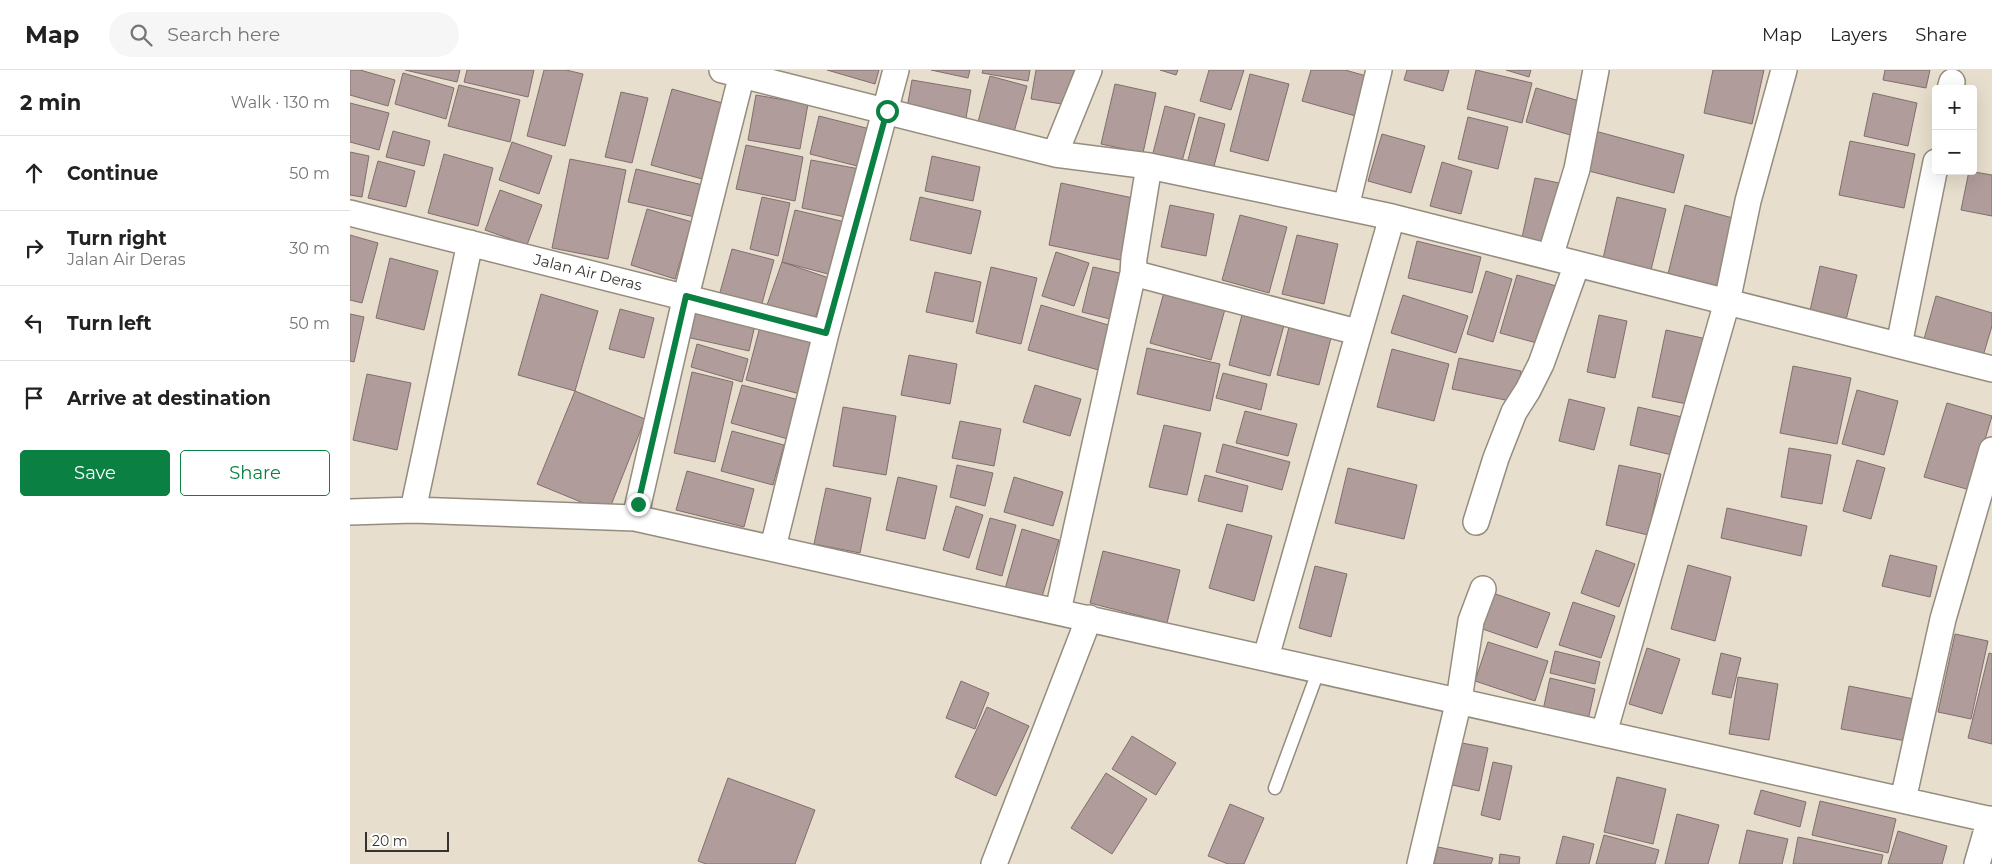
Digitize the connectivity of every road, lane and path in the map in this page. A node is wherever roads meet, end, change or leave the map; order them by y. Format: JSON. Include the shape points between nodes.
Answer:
{"nodes":[{"id":1,"x":896,"y":70,"type":"edge"},
{"id":2,"x":1089,"y":70,"type":"edge"},
{"id":3,"x":1379,"y":70,"type":"edge"},
{"id":4,"x":1596,"y":70,"type":"edge"},
{"id":5,"x":1784,"y":70,"type":"edge"},
{"id":6,"x":736,"y":72,"type":"edge"},
{"id":7,"x":887,"y":111,"type":"junction"},
{"id":8,"x":1055,"y":154,"type":"junction"},
{"id":9,"x":1149,"y":166,"type":"junction"},
{"id":10,"x":1933,"y":175,"type":"edge"},
{"id":11,"x":1346,"y":207,"type":"junction"},
{"id":12,"x":350,"y":213,"type":"edge"},
{"id":13,"x":1392,"y":217,"type":"junction"},
{"id":14,"x":470,"y":243,"type":"junction"},
{"id":15,"x":1550,"y":257,"type":"junction"},
{"id":16,"x":1577,"y":264,"type":"junction"},
{"id":17,"x":1134,"y":274,"type":"junction"},
{"id":18,"x":686,"y":296,"type":"junction"},
{"id":19,"x":1727,"y":302,"type":"junction"},
{"id":20,"x":1357,"y":332,"type":"junction"},
{"id":21,"x":826,"y":333,"type":"junction"},
{"id":22,"x":1899,"y":345,"type":"junction"},
{"id":23,"x":1992,"y":369,"type":"edge"},
{"id":24,"x":1992,"y":450,"type":"edge"},
{"id":25,"x":413,"y":510,"type":"junction"},
{"id":26,"x":350,"y":512,"type":"edge"},
{"id":27,"x":635,"y":518,"type":"junction"},
{"id":28,"x":1476,"y":522,"type":"dead end"},
{"id":29,"x":773,"y":547,"type":"junction"},
{"id":30,"x":1484,"y":588,"type":"dead end"},
{"id":31,"x":1058,"y":611,"type":"junction"},
{"id":32,"x":1089,"y":618,"type":"junction"},
{"id":33,"x":1266,"y":657,"type":"junction"},
{"id":34,"x":1319,"y":669,"type":"junction"},
{"id":35,"x":1459,"y":700,"type":"junction"},
{"id":36,"x":1604,"y":733,"type":"junction"},
{"id":37,"x":1275,"y":788,"type":"dead end"},
{"id":38,"x":1902,"y":800,"type":"junction"},
{"id":39,"x":1991,"y":820,"type":"edge"},
{"id":40,"x":994,"y":864,"type":"edge"},
{"id":41,"x":1420,"y":864,"type":"edge"},
{"id":42,"x":1977,"y":864,"type":"edge"}],
"edges":[{"from":1,"to":7,"type":"street"},
{"from":2,"to":8,"type":"street"},
{"from":3,"to":11,"type":"street"},
{"from":4,"to":15,"type":"street","via":[[1577,169]]},
{"from":5,"to":19,"type":"street","via":[[1748,201]]},
{"from":6,"to":7,"type":"street"},
{"from":6,"to":18,"type":"street"},
{"from":7,"to":8,"type":"street"},
{"from":7,"to":21,"type":"street"},
{"from":8,"to":9,"type":"street"},
{"from":9,"to":11,"type":"street"},
{"from":9,"to":17,"type":"street"},
{"from":10,"to":22,"type":"street"},
{"from":11,"to":13,"type":"street"},
{"from":12,"to":14,"type":"street","name":"Jalan Air Deras"},
{"from":13,"to":15,"type":"street"},
{"from":13,"to":20,"type":"street"},
{"from":14,"to":18,"type":"street","name":"Jalan Air Deras"},
{"from":14,"to":25,"type":"street"},
{"from":15,"to":16,"type":"street"},
{"from":16,"to":19,"type":"street"},
{"from":16,"to":28,"type":"street","via":[[1541,364],[1514,412]]},
{"from":17,"to":20,"type":"street"},
{"from":17,"to":31,"type":"street"},
{"from":18,"to":21,"type":"street","name":"Jalan Air Deras"},
{"from":18,"to":27,"type":"street"},
{"from":19,"to":22,"type":"street"},
{"from":19,"to":36,"type":"street"},
{"from":20,"to":33,"type":"street"},
{"from":21,"to":29,"type":"street"},
{"from":22,"to":23,"type":"street"},
{"from":24,"to":38,"type":"street","via":[[1943,619]]},
{"from":25,"to":26,"type":"street"},
{"from":25,"to":27,"type":"street"},
{"from":27,"to":29,"type":"street"},
{"from":29,"to":31,"type":"street"},
{"from":30,"to":35,"type":"street","via":[[1471,621]]},
{"from":31,"to":32,"type":"street"},
{"from":32,"to":33,"type":"street"},
{"from":32,"to":40,"type":"street"},
{"from":33,"to":34,"type":"street"},
{"from":34,"to":35,"type":"street"},
{"from":34,"to":37,"type":"lane"},
{"from":35,"to":36,"type":"street"},
{"from":35,"to":41,"type":"street"},
{"from":36,"to":38,"type":"street"},
{"from":38,"to":39,"type":"street"},
{"from":39,"to":42,"type":"street"}]}
